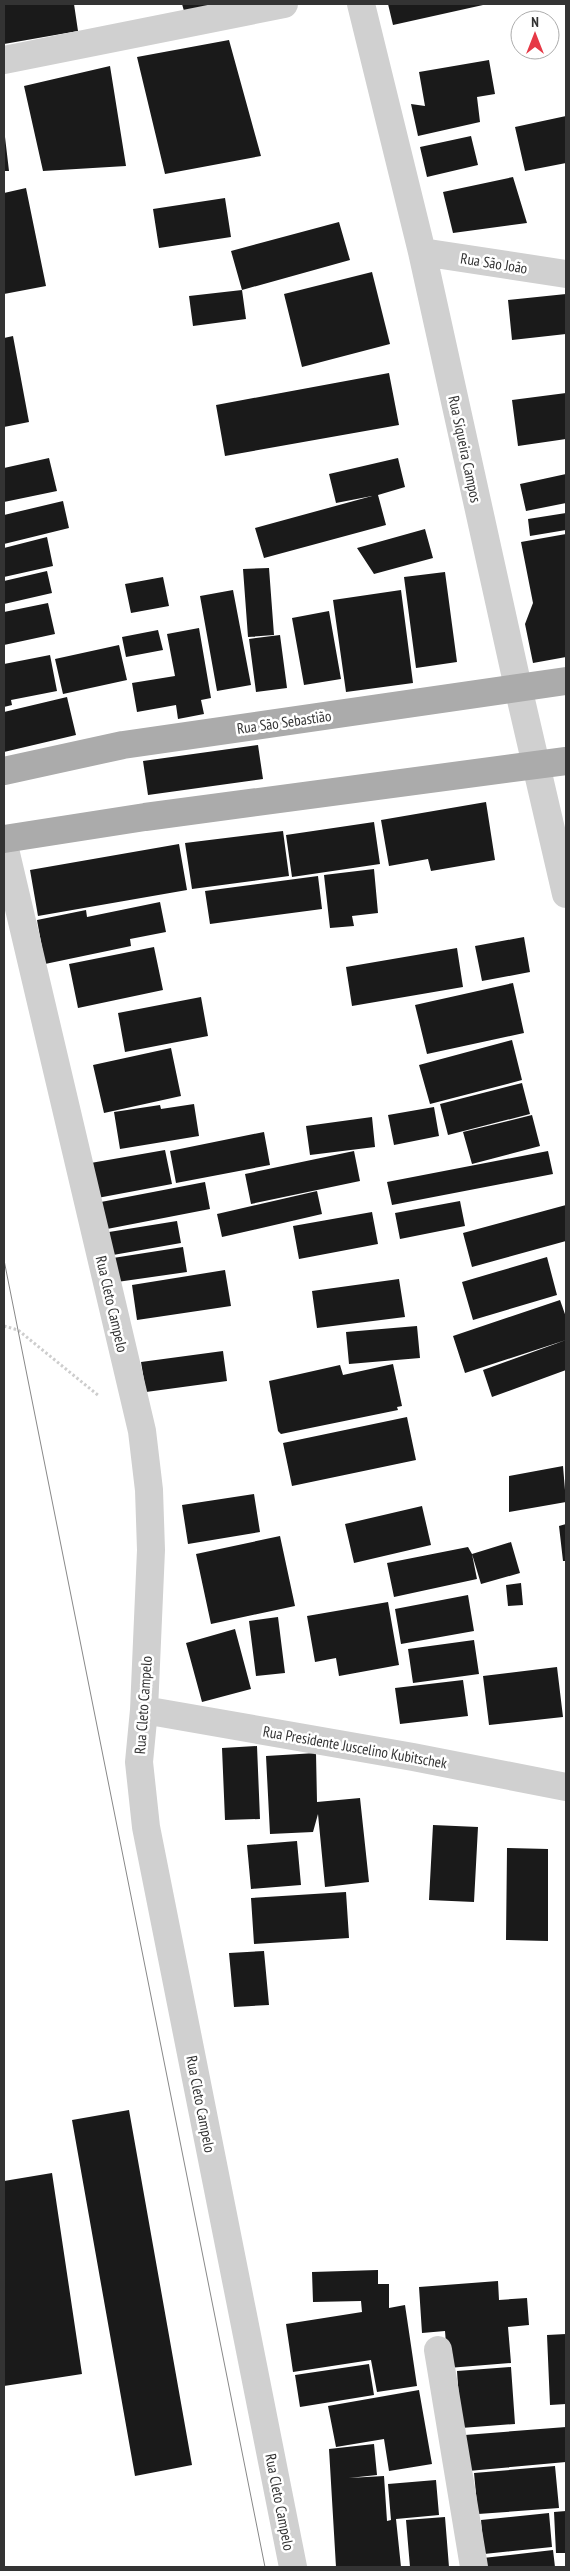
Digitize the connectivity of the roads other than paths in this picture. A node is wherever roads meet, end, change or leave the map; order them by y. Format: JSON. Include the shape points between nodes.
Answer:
{"nodes":[{"id":1,"x":284,"y":4,"type":"edge"},
{"id":2,"x":361,"y":4,"type":"edge"},
{"id":3,"x":4,"y":60,"type":"edge"},
{"id":4,"x":422,"y":252,"type":"junction"},
{"id":5,"x":566,"y":274,"type":"edge"},
{"id":6,"x":566,"y":681,"type":"edge"},
{"id":7,"x":518,"y":687,"type":"junction"},
{"id":8,"x":566,"y":761,"type":"edge"},
{"id":9,"x":536,"y":765,"type":"junction"},
{"id":10,"x":4,"y":771,"type":"edge"},
{"id":11,"x":4,"y":839,"type":"edge"},
{"id":12,"x":4,"y":845,"type":"edge"},
{"id":13,"x":566,"y":894,"type":"edge"},
{"id":14,"x":144,"y":1710,"type":"junction"},
{"id":15,"x":566,"y":1787,"type":"edge"},
{"id":16,"x":438,"y":2350,"type":"dead end"},
{"id":17,"x":293,"y":2567,"type":"edge"},
{"id":18,"x":474,"y":2567,"type":"edge"}],
"edges":[{"from":1,"to":3,"type":"street"},
{"from":2,"to":4,"type":"street","name":"Rua Siqueira Campos"},
{"from":4,"to":5,"type":"street","name":"Rua São João"},
{"from":4,"to":7,"type":"street","name":"Rua Siqueira Campos"},
{"from":6,"to":7,"type":"main road","name":"Rua São Sebastião"},
{"from":7,"to":9,"type":"street","name":"Rua Siqueira Campos"},
{"from":7,"to":10,"type":"main road","name":"Rua São Sebastião","via":[[123,746]]},
{"from":8,"to":9,"type":"main road"},
{"from":9,"to":11,"type":"main road","via":[[144,817]]},
{"from":9,"to":13,"type":"street","name":"Rua Siqueira Campos"},
{"from":12,"to":14,"type":"street","name":"Rua Cleto Campelo","via":[[142,1431],[149,1490],[151,1550]]},
{"from":14,"to":15,"type":"street","name":"Rua Presidente Juscelino Kubitschek","via":[[413,1756]]},
{"from":14,"to":17,"type":"street","name":"Rua Cleto Campelo","via":[[139,1762],[146,1827]]},
{"from":16,"to":18,"type":"street"}]}
